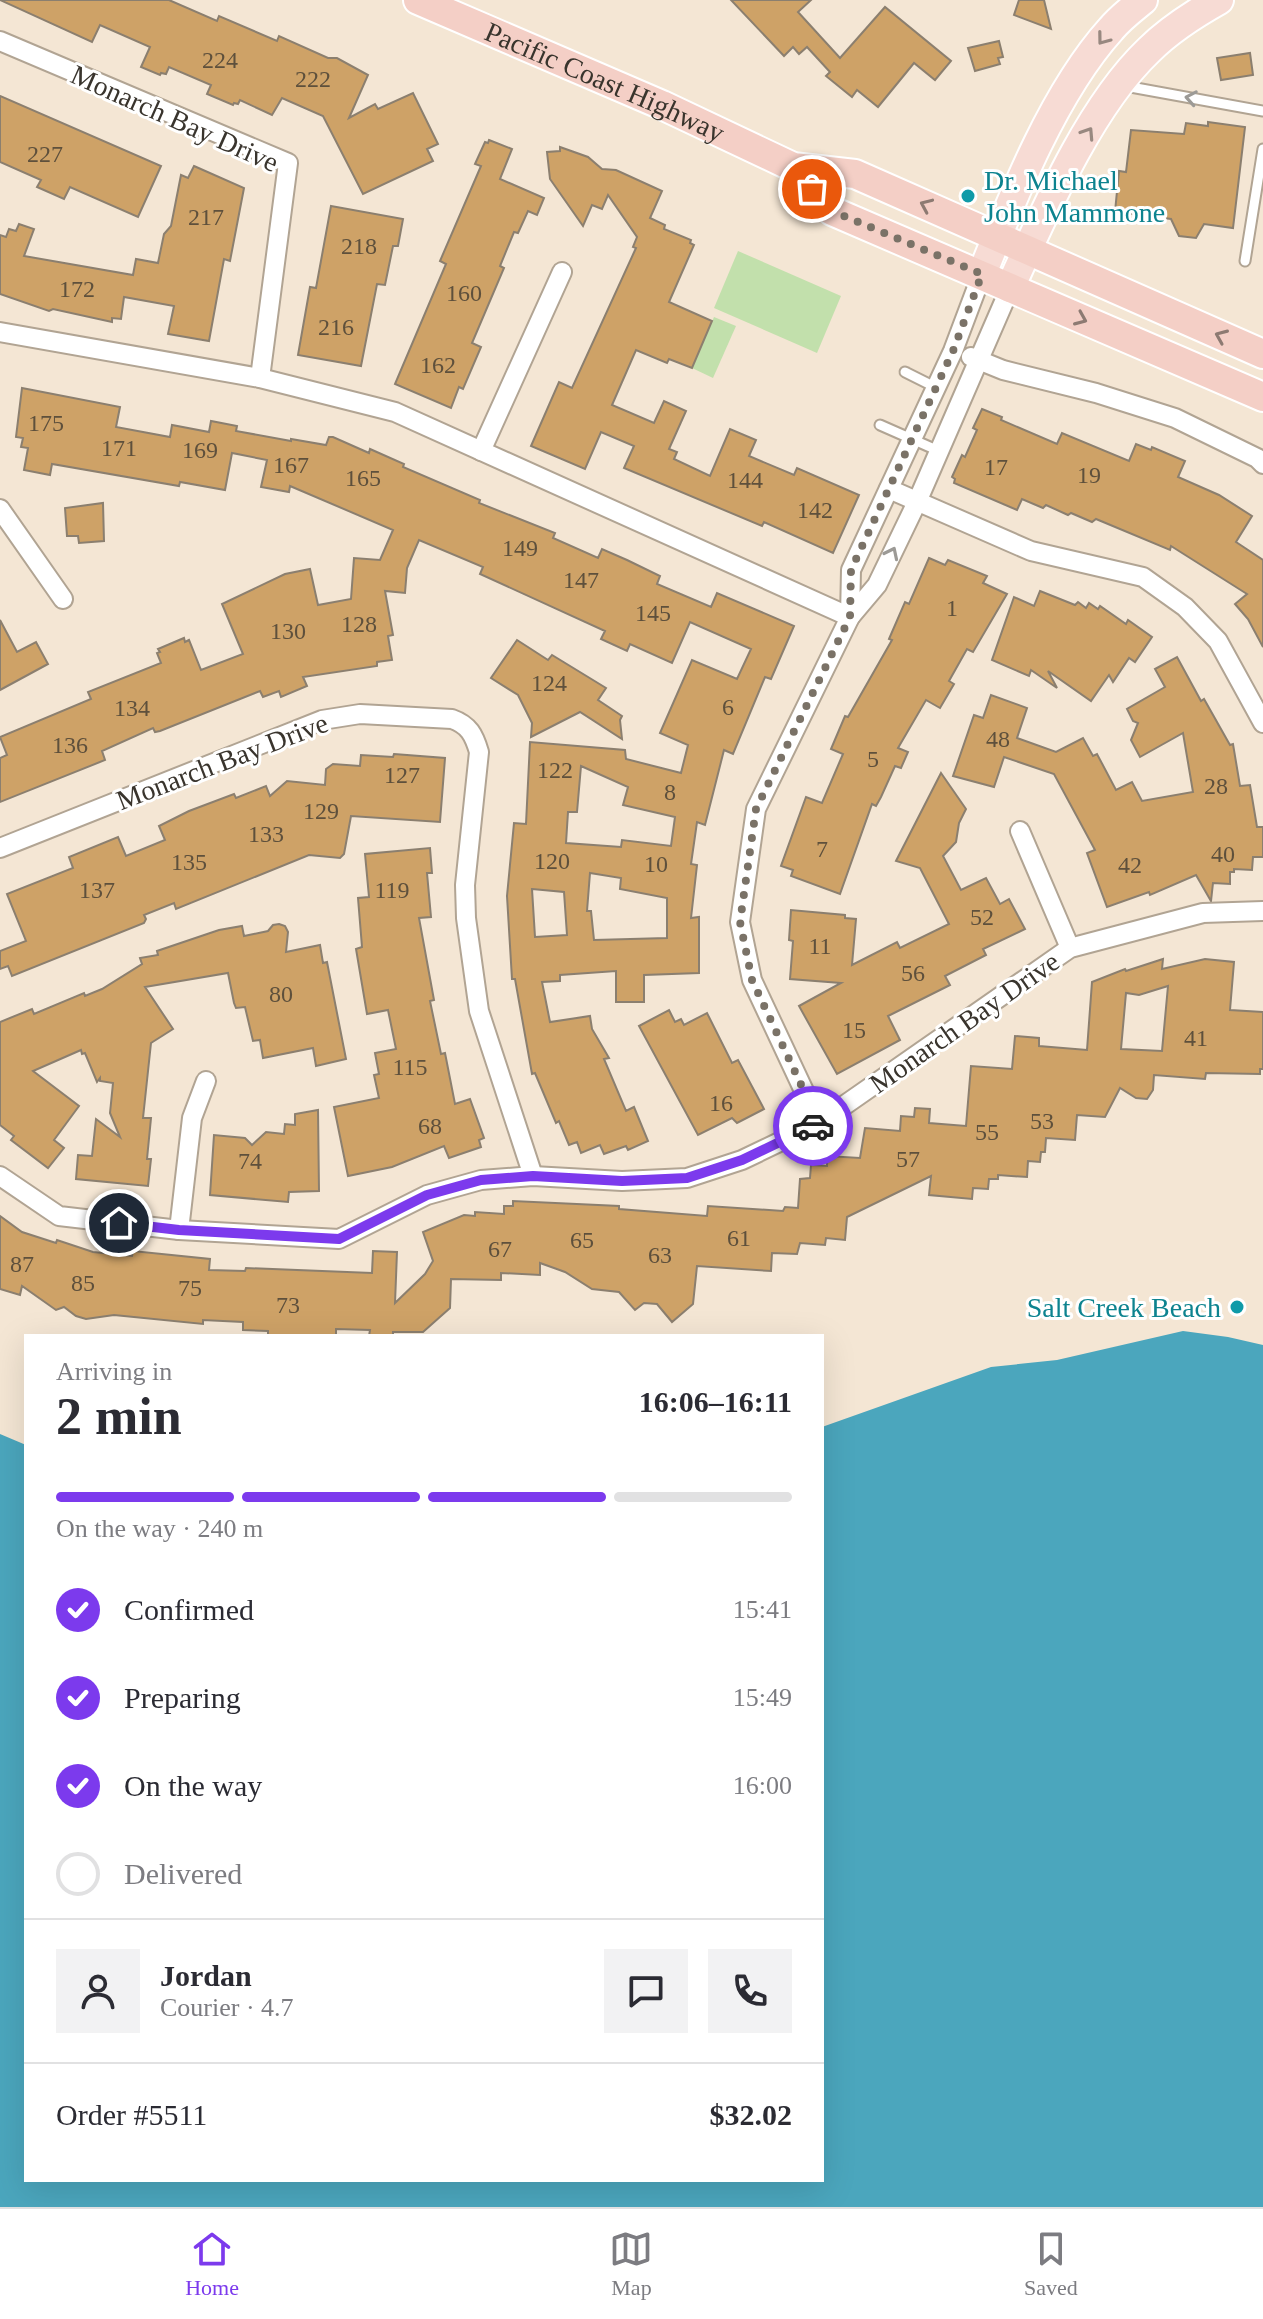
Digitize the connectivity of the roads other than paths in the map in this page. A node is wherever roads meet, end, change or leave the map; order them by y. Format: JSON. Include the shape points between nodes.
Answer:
{"nodes":[{"id":1,"x":418,"y":0,"type":"edge"},
{"id":2,"x":1143,"y":0,"type":"edge"},
{"id":3,"x":1219,"y":0,"type":"edge"},
{"id":4,"x":0,"y":41,"type":"edge"},
{"id":5,"x":1118,"y":85,"type":"junction"},
{"id":6,"x":1263,"y":111,"type":"edge"},
{"id":7,"x":1263,"y":149,"type":"edge"},
{"id":8,"x":793,"y":167,"type":"junction"},
{"id":9,"x":997,"y":236,"type":"junction"},
{"id":10,"x":1026,"y":251,"type":"junction"},
{"id":11,"x":1245,"y":261,"type":"dead end"},
{"id":12,"x":562,"y":272,"type":"dead end"},
{"id":13,"x":982,"y":274,"type":"junction"},
{"id":14,"x":1010,"y":288,"type":"junction"},
{"id":15,"x":0,"y":332,"type":"edge"},
{"id":16,"x":953,"y":351,"type":"junction"},
{"id":17,"x":1263,"y":354,"type":"edge"},
{"id":18,"x":979,"y":359,"type":"junction"},
{"id":19,"x":905,"y":372,"type":"dead end"},
{"id":20,"x":260,"y":378,"type":"junction"},
{"id":21,"x":935,"y":387,"type":"junction"},
{"id":22,"x":1263,"y":397,"type":"edge"},
{"id":23,"x":880,"y":425,"type":"dead end"},
{"id":24,"x":911,"y":440,"type":"junction"},
{"id":25,"x":481,"y":451,"type":"junction"},
{"id":26,"x":939,"y":451,"type":"junction"},
{"id":27,"x":1263,"y":464,"type":"edge"},
{"id":28,"x":889,"y":489,"type":"junction"},
{"id":29,"x":917,"y":502,"type":"junction"},
{"id":30,"x":0,"y":509,"type":"edge"},
{"id":31,"x":63,"y":599,"type":"dead end"},
{"id":32,"x":850,"y":617,"type":"junction"},
{"id":33,"x":1263,"y":723,"type":"edge"},
{"id":34,"x":1020,"y":831,"type":"dead end"},
{"id":35,"x":0,"y":848,"type":"edge"},
{"id":36,"x":1263,"y":911,"type":"edge"},
{"id":37,"x":1070,"y":948,"type":"junction"},
{"id":38,"x":206,"y":1081,"type":"dead end"},
{"id":39,"x":819,"y":1123,"type":"junction"},
{"id":40,"x":0,"y":1176,"type":"edge"},
{"id":41,"x":533,"y":1176,"type":"junction"},
{"id":42,"x":179,"y":1230,"type":"junction"}],
"edges":[{"from":1,"to":8,"type":"highway","name":"Pacific Coast Highway"},
{"from":2,"to":9,"type":"main road","one_way":true,"via":[[1111,28],[1084,64],[1049,123]]},
{"from":3,"to":5,"type":"main road","via":[[1148,50]]},
{"from":4,"to":20,"type":"street","name":"Monarch Bay Drive","via":[[288,163]]},
{"from":6,"to":5,"type":"lane","one_way":true},
{"from":10,"to":5,"type":"main road","one_way":true,"via":[[1073,155]]},
{"from":7,"to":11,"type":"lane"},
{"from":9,"to":8,"type":"highway","name":"Pacific Coast Highway","one_way":true,"via":[[855,174]]},
{"from":8,"to":13,"type":"highway","name":"Pacific Coast Highway","via":[[832,211]]},
{"from":9,"to":10,"type":"highway","name":"Pacific Coast Highway"},
{"from":9,"to":13,"type":"main road"},
{"from":10,"to":14,"type":"main road"},
{"from":17,"to":10,"type":"highway","name":"Pacific Coast Highway","one_way":true},
{"from":12,"to":25,"type":"street"},
{"from":13,"to":14,"type":"highway","name":"Pacific Coast Highway"},
{"from":13,"to":16,"type":"street"},
{"from":14,"to":18,"type":"street"},
{"from":14,"to":22,"type":"highway","name":"Pacific Coast Highway","one_way":true},
{"from":15,"to":20,"type":"street"},
{"from":16,"to":18,"type":"street"},
{"from":16,"to":21,"type":"street"},
{"from":18,"to":26,"type":"street"},
{"from":18,"to":27,"type":"street","via":[[1175,418]]},
{"from":19,"to":21,"type":"lane"},
{"from":20,"to":25,"type":"street","via":[[395,412]]},
{"from":21,"to":24,"type":"street"},
{"from":23,"to":24,"type":"lane"},
{"from":24,"to":26,"type":"lane"},
{"from":24,"to":28,"type":"street"},
{"from":25,"to":32,"type":"street"},
{"from":26,"to":29,"type":"street"},
{"from":28,"to":29,"type":"street"},
{"from":28,"to":32,"type":"street","via":[[851,570]]},
{"from":32,"to":29,"type":"street","one_way":true,"via":[[877,585]]},
{"from":29,"to":33,"type":"street","via":[[1031,551],[1143,577],[1185,607],[1218,641]]},
{"from":30,"to":31,"type":"street"},
{"from":32,"to":39,"type":"street","via":[[756,809],[740,922],[752,980]]},
{"from":34,"to":37,"type":"street","name":"Monarch Bay Drive"},
{"from":35,"to":41,"type":"street","name":"Monarch Bay Drive","via":[[322,720],[360,714],[462,722],[479,752],[464,901],[474,985]]},
{"from":36,"to":37,"type":"street","name":"Monarch Bay Drive","via":[[1203,913]]},
{"from":37,"to":39,"type":"street","name":"Monarch Bay Drive"},
{"from":38,"to":42,"type":"street","via":[[192,1118]]},
{"from":39,"to":41,"type":"street","name":"Monarch Bay Drive","via":[[742,1160],[687,1178]]},
{"from":40,"to":42,"type":"street","name":"Monarch Bay Drive","via":[[59,1216]]},
{"from":41,"to":42,"type":"street","name":"Monarch Bay Drive","via":[[481,1180],[427,1195],[339,1239]]}]}
